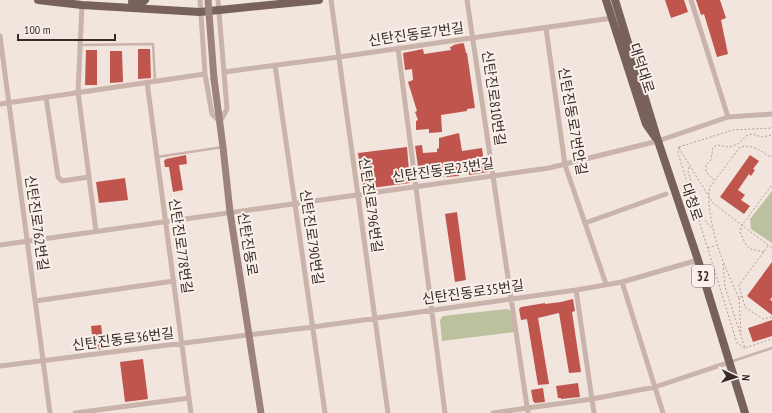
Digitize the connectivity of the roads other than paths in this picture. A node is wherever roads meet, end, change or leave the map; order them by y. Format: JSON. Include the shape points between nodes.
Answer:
{"nodes":[{"id":1,"x":38,"y":0,"type":"edge"},
{"id":2,"x":145,"y":0,"type":"edge"},
{"id":3,"x":200,"y":0,"type":"edge"},
{"id":4,"x":208,"y":0,"type":"edge"},
{"id":5,"x":218,"y":0,"type":"edge"},
{"id":6,"x":320,"y":0,"type":"edge"},
{"id":7,"x":331,"y":0,"type":"edge"},
{"id":8,"x":467,"y":0,"type":"edge"},
{"id":9,"x":606,"y":0,"type":"edge"},
{"id":10,"x":615,"y":0,"type":"edge"},
{"id":11,"x":691,"y":0,"type":"edge"},
{"id":12,"x":82,"y":5,"type":"junction"},
{"id":13,"x":120,"y":7,"type":"junction"},
{"id":14,"x":218,"y":11,"type":"junction"},
{"id":15,"x":200,"y":12,"type":"junction"},
{"id":16,"x":612,"y":18,"type":"junction"},
{"id":17,"x":546,"y":28,"type":"junction"},
{"id":18,"x":0,"y":36,"type":"edge"},
{"id":19,"x":473,"y":38,"type":"junction"},
{"id":20,"x":80,"y":45,"type":"junction"},
{"id":21,"x":398,"y":48,"type":"junction"},
{"id":22,"x":338,"y":57,"type":"junction"},
{"id":23,"x":275,"y":65,"type":"junction"},
{"id":24,"x":224,"y":72,"type":"junction"},
{"id":25,"x":205,"y":74,"type":"junction"},
{"id":26,"x":155,"y":81,"type":"junction"},
{"id":27,"x":147,"y":82,"type":"junction"},
{"id":28,"x":78,"y":92,"type":"junction"},
{"id":29,"x":46,"y":97,"type":"junction"},
{"id":30,"x":9,"y":102,"type":"junction"},
{"id":31,"x":0,"y":104,"type":"edge"},
{"id":32,"x":772,"y":114,"type":"edge"},
{"id":33,"x":728,"y":117,"type":"junction"},
{"id":34,"x":220,"y":122,"type":"junction"},
{"id":35,"x":658,"y":141,"type":"junction"},
{"id":36,"x":223,"y":147,"type":"junction"},
{"id":37,"x":157,"y":156,"type":"junction"},
{"id":38,"x":566,"y":165,"type":"junction"},
{"id":39,"x":493,"y":175,"type":"junction"},
{"id":40,"x":89,"y":178,"type":"junction"},
{"id":41,"x":416,"y":186,"type":"junction"},
{"id":42,"x":358,"y":194,"type":"junction"},
{"id":43,"x":666,"y":194,"type":"dead end"},
{"id":44,"x":295,"y":204,"type":"junction"},
{"id":45,"x":230,"y":212,"type":"junction"},
{"id":46,"x":165,"y":222,"type":"junction"},
{"id":47,"x":585,"y":223,"type":"junction"},
{"id":48,"x":96,"y":231,"type":"junction"},
{"id":49,"x":28,"y":241,"type":"junction"},
{"id":50,"x":0,"y":245,"type":"edge"},
{"id":51,"x":698,"y":260,"type":"junction"},
{"id":52,"x":174,"y":281,"type":"junction"},
{"id":53,"x":622,"y":282,"type":"junction"},
{"id":54,"x":606,"y":284,"type":"junction"},
{"id":55,"x":576,"y":290,"type":"junction"},
{"id":56,"x":35,"y":300,"type":"junction"},
{"id":57,"x":511,"y":300,"type":"junction"},
{"id":58,"x":432,"y":310,"type":"junction"},
{"id":59,"x":375,"y":318,"type":"junction"},
{"id":60,"x":313,"y":327,"type":"junction"},
{"id":61,"x":249,"y":335,"type":"junction"},
{"id":62,"x":182,"y":343,"type":"junction"},
{"id":63,"x":772,"y":348,"type":"edge"},
{"id":64,"x":43,"y":361,"type":"junction"},
{"id":65,"x":730,"y":362,"type":"junction"},
{"id":66,"x":0,"y":366,"type":"edge"},
{"id":67,"x":655,"y":387,"type":"junction"},
{"id":68,"x":189,"y":398,"type":"junction"},
{"id":69,"x":592,"y":400,"type":"junction"},
{"id":70,"x":527,"y":411,"type":"edge"},
{"id":71,"x":50,"y":413,"type":"edge"},
{"id":72,"x":75,"y":413,"type":"edge"},
{"id":73,"x":191,"y":413,"type":"edge"},
{"id":74,"x":260,"y":413,"type":"edge"},
{"id":75,"x":325,"y":413,"type":"edge"},
{"id":76,"x":388,"y":413,"type":"edge"},
{"id":77,"x":445,"y":413,"type":"edge"},
{"id":78,"x":493,"y":413,"type":"edge"},
{"id":79,"x":594,"y":413,"type":"edge"},
{"id":80,"x":663,"y":413,"type":"edge"},
{"id":81,"x":745,"y":413,"type":"edge"}],
"edges":[{"from":1,"to":12,"type":"main road"},
{"from":2,"to":13,"type":"main road","via":[[142,3],[132,2]]},
{"from":3,"to":15,"type":"street"},
{"from":4,"to":34,"type":"main road","name":"신탄진동로","bridge":true},
{"from":5,"to":14,"type":"street"},
{"from":6,"to":14,"type":"main road"},
{"from":7,"to":22,"type":"street","name":"신탄진로796번길"},
{"from":8,"to":19,"type":"street","name":"신탄진로810번길"},
{"from":9,"to":16,"type":"main road","name":"대덕대로","number":"32"},
{"from":10,"to":35,"type":"main road","name":"대청로","number":"32"},
{"from":11,"to":33,"type":"street"},
{"from":12,"to":13,"type":"main road"},
{"from":12,"to":20,"type":"street"},
{"from":13,"to":15,"type":"main road"},
{"from":14,"to":15,"type":"main road"},
{"from":14,"to":24,"type":"street"},
{"from":15,"to":25,"type":"street"},
{"from":16,"to":17,"type":"street","name":"신탄진동로7번길"},
{"from":16,"to":35,"type":"main road","name":"대덕대로","number":"32","via":[[646,124]]},
{"from":17,"to":19,"type":"street","name":"신탄진동로7번길"},
{"from":17,"to":38,"type":"street","name":"신탄진동로7번안길"},
{"from":18,"to":30,"type":"street","name":"신탄진로762번길"},
{"from":19,"to":21,"type":"street","name":"신탄진동로7번길"},
{"from":19,"to":39,"type":"street","name":"신탄진로810번길"},
{"from":20,"to":26,"type":"lane","via":[[153,44]]},
{"from":20,"to":28,"type":"street"},
{"from":21,"to":22,"type":"street","name":"신탄진동로7번길"},
{"from":21,"to":41,"type":"street"},
{"from":22,"to":23,"type":"street","name":"신탄진동로7번길"},
{"from":22,"to":42,"type":"street","name":"신탄진로796번길"},
{"from":23,"to":24,"type":"street","name":"신탄진동로7번길"},
{"from":23,"to":44,"type":"street","name":"신탄진로790번길"},
{"from":24,"to":34,"type":"street","via":[[227,109]]},
{"from":25,"to":26,"type":"street"},
{"from":25,"to":34,"type":"street","via":[[212,114]]},
{"from":26,"to":27,"type":"street"},
{"from":27,"to":28,"type":"street"},
{"from":27,"to":37,"type":"street","name":"신탄진로778번길"},
{"from":28,"to":29,"type":"street"},
{"from":28,"to":40,"type":"street"},
{"from":29,"to":30,"type":"street"},
{"from":29,"to":40,"type":"street","via":[[58,177],[62,181]]},
{"from":30,"to":31,"type":"street"},
{"from":30,"to":49,"type":"street","name":"신탄진로762번길"},
{"from":32,"to":33,"type":"street","name":"신탄진동로23번길"},
{"from":33,"to":35,"type":"street","name":"신탄진동로23번길"},
{"from":34,"to":36,"type":"main road","name":"신탄진동로"},
{"from":35,"to":38,"type":"street","name":"신탄진동로23번길"},
{"from":35,"to":51,"type":"main road","name":"대청로","number":"32"},
{"from":36,"to":37,"type":"lane"},
{"from":36,"to":45,"type":"main road","name":"신탄진동로"},
{"from":37,"to":46,"type":"street","name":"신탄진로778번길"},
{"from":38,"to":39,"type":"street","name":"신탄진동로23번길"},
{"from":38,"to":47,"type":"street","name":"신탄진동로7번안길"},
{"from":39,"to":41,"type":"street","name":"신탄진동로23번길"},
{"from":39,"to":57,"type":"street","name":"신탄진로810번길"},
{"from":40,"to":48,"type":"street"},
{"from":41,"to":42,"type":"street","name":"신탄진동로23번길"},
{"from":41,"to":58,"type":"street"},
{"from":42,"to":44,"type":"street","name":"신탄진동로23번길"},
{"from":42,"to":59,"type":"street","name":"신탄진로796번길"},
{"from":43,"to":47,"type":"street"},
{"from":44,"to":45,"type":"street","name":"신탄진동로23번길"},
{"from":44,"to":60,"type":"street","name":"신탄진로790번길"},
{"from":45,"to":46,"type":"street","name":"신탄진동로23번길"},
{"from":45,"to":61,"type":"main road","name":"신탄진동로"},
{"from":46,"to":48,"type":"street","name":"신탄진동로23번길"},
{"from":46,"to":52,"type":"street","name":"신탄진로778번길"},
{"from":47,"to":54,"type":"street","name":"신탄진동로7번안길"},
{"from":48,"to":49,"type":"street","name":"신탄진동로23번길"},
{"from":49,"to":50,"type":"street","name":"신탄진동로23번길"},
{"from":49,"to":56,"type":"street","name":"신탄진로762번길"},
{"from":51,"to":53,"type":"street","name":"신탄진동로35번길"},
{"from":51,"to":65,"type":"main road","name":"대청로","number":"32"},
{"from":52,"to":56,"type":"street"},
{"from":52,"to":62,"type":"street","name":"신탄진로778번길"},
{"from":53,"to":54,"type":"street","name":"신탄진동로35번길"},
{"from":53,"to":67,"type":"street"},
{"from":54,"to":55,"type":"street","name":"신탄진동로35번길"},
{"from":55,"to":57,"type":"street","name":"신탄진동로35번길"},
{"from":55,"to":69,"type":"street"},
{"from":56,"to":64,"type":"street","name":"신탄진로762번길"},
{"from":57,"to":58,"type":"street","name":"신탄진동로35번길"},
{"from":57,"to":70,"type":"street","name":"신탄진로810번길"},
{"from":58,"to":59,"type":"street","name":"신탄진동로35번길"},
{"from":58,"to":77,"type":"street"},
{"from":59,"to":60,"type":"street","name":"신탄진동로35번길"},
{"from":59,"to":76,"type":"street","name":"신탄진로796번길"},
{"from":60,"to":61,"type":"street","name":"신탄진동로35번길"},
{"from":60,"to":75,"type":"street","name":"신탄진로790번길"},
{"from":61,"to":62,"type":"street","name":"신탄진동로36번길"},
{"from":61,"to":74,"type":"main road","name":"신탄진동로"},
{"from":62,"to":64,"type":"street","name":"신탄진동로36번길"},
{"from":62,"to":68,"type":"street","name":"신탄진로778번길"},
{"from":63,"to":65,"type":"lane"},
{"from":64,"to":66,"type":"street","name":"신탄진동로36번길"},
{"from":64,"to":71,"type":"street","name":"신탄진로762번길"},
{"from":65,"to":67,"type":"street"},
{"from":65,"to":81,"type":"main road","name":"대청로","number":"32"},
{"from":67,"to":69,"type":"street"},
{"from":67,"to":80,"type":"street"},
{"from":68,"to":72,"type":"street"},
{"from":68,"to":73,"type":"street","name":"신탄진로778번길"},
{"from":69,"to":70,"type":"street"},
{"from":69,"to":79,"type":"street"},
{"from":70,"to":78,"type":"street"}]}
